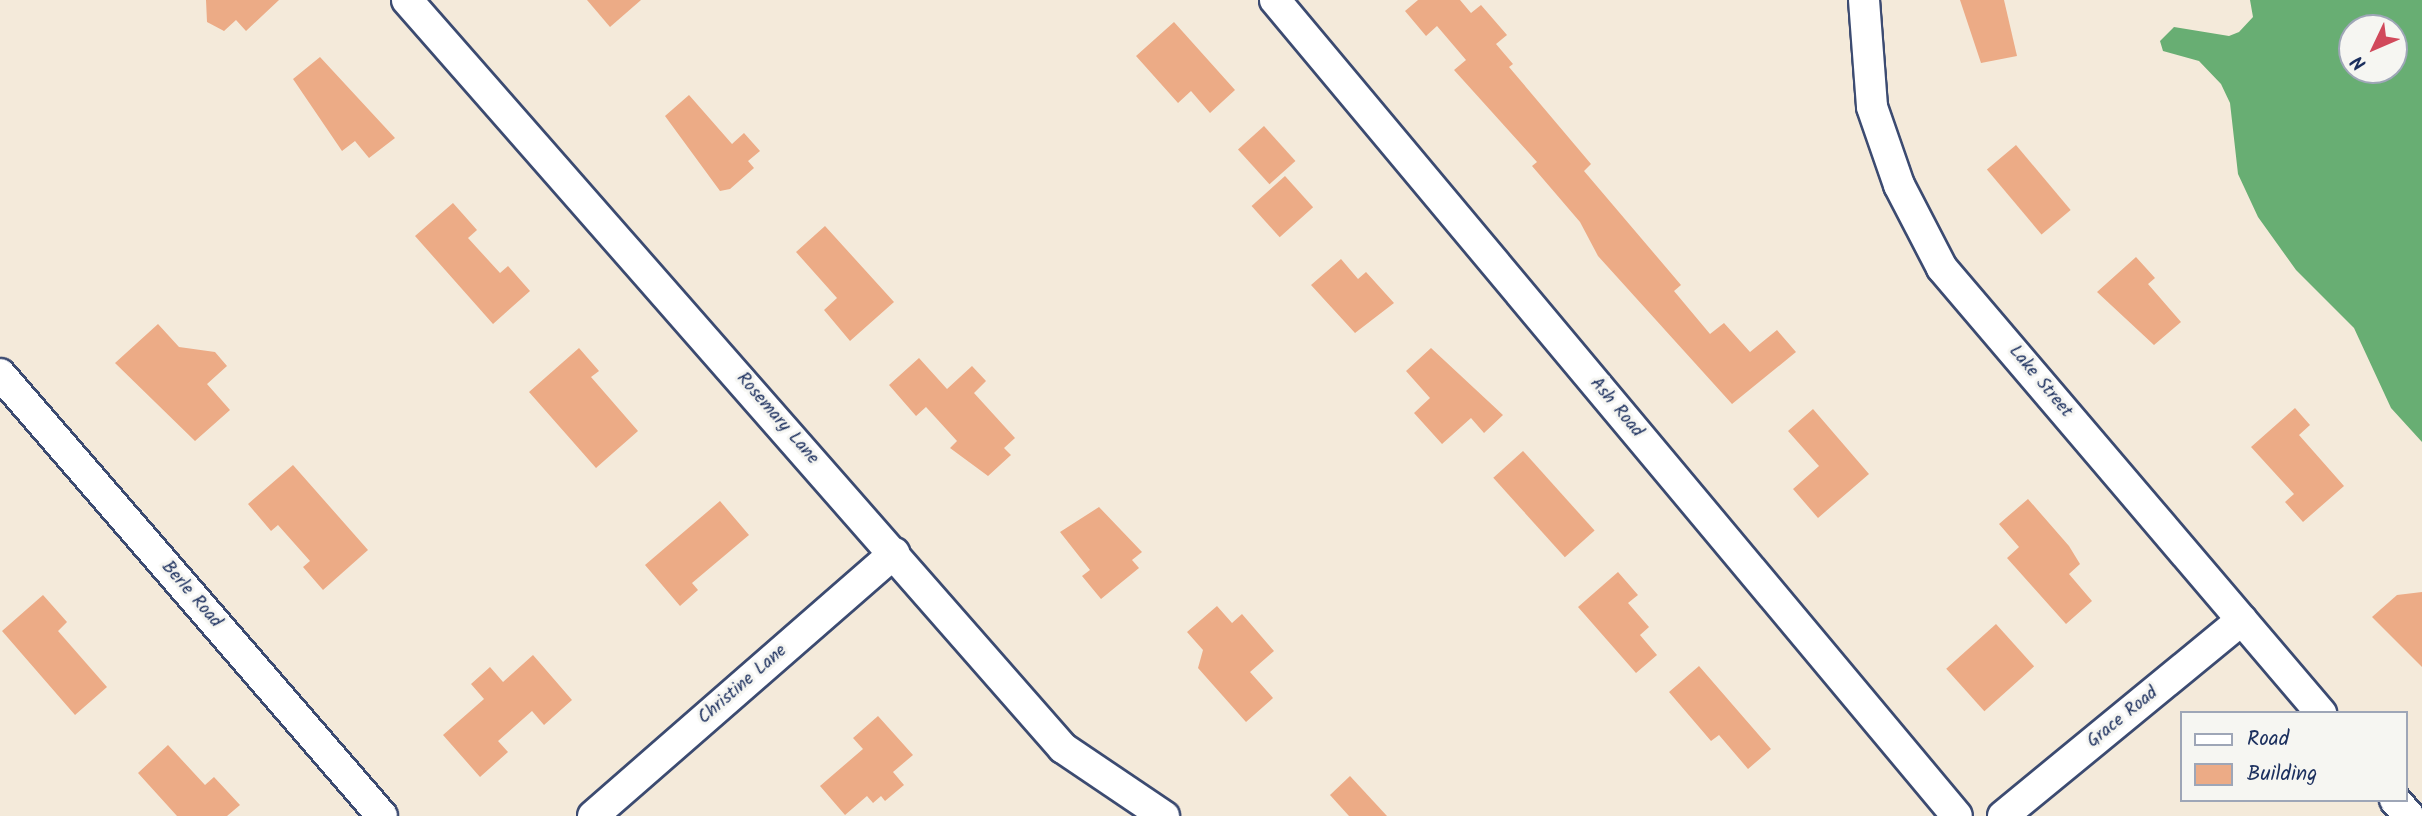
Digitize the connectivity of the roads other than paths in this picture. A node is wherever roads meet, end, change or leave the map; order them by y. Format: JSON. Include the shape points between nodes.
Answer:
{"nodes":[{"id":1,"x":407,"y":0,"type":"edge"},
{"id":2,"x":1275,"y":0,"type":"edge"},
{"id":3,"x":1864,"y":0,"type":"edge"},
{"id":4,"x":0,"y":374,"type":"edge"},
{"id":5,"x":894,"y":553,"type":"junction"},
{"id":6,"x":2242,"y":620,"type":"junction"},
{"id":7,"x":2319,"y":711,"type":"edge"},
{"id":8,"x":2397,"y":802,"type":"edge"},
{"id":9,"x":382,"y":816,"type":"edge"},
{"id":10,"x":593,"y":816,"type":"edge"},
{"id":11,"x":1164,"y":816,"type":"edge"},
{"id":12,"x":1957,"y":816,"type":"edge"},
{"id":13,"x":2003,"y":816,"type":"edge"},
{"id":14,"x":2409,"y":816,"type":"edge"}],
"edges":[{"from":1,"to":5,"type":"street","name":"Rosemary Lane"},
{"from":2,"to":12,"type":"street","name":"Ash Road"},
{"from":3,"to":6,"type":"street","name":"Lake Street","via":[[1872,107],[1899,185],[1942,268]]},
{"from":4,"to":9,"type":"street","name":"Berle Road"},
{"from":5,"to":10,"type":"street","name":"Christine Lane"},
{"from":5,"to":11,"type":"street","name":"Rosemary Lane","via":[[1063,748]]},
{"from":6,"to":7,"type":"street","name":"Lake Street"},
{"from":6,"to":13,"type":"street","name":"Grace Road"},
{"from":8,"to":14,"type":"street"}]}
